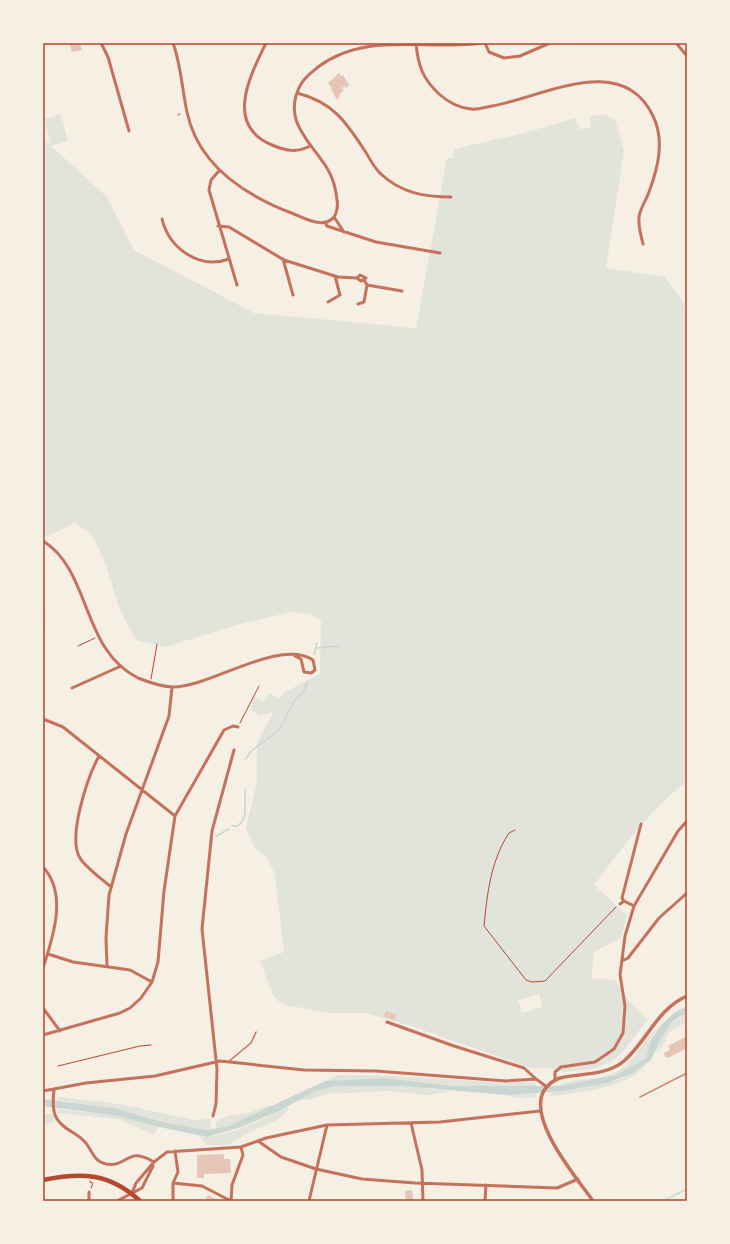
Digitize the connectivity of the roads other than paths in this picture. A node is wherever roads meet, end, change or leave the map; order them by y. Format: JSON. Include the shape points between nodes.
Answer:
{"nodes":[{"id":1,"x":101,"y":43,"type":"edge"},
{"id":2,"x":173,"y":43,"type":"edge"},
{"id":3,"x":266,"y":43,"type":"edge"},
{"id":4,"x":481,"y":43,"type":"edge"},
{"id":5,"x":485,"y":43,"type":"edge"},
{"id":6,"x":550,"y":43,"type":"edge"},
{"id":7,"x":676,"y":43,"type":"edge"},
{"id":8,"x":416,"y":44,"type":"edge"},
{"id":9,"x":442,"y":45,"type":"edge"},
{"id":10,"x":687,"y":56,"type":"edge"},
{"id":11,"x":297,"y":94,"type":"junction"},
{"id":12,"x":129,"y":131,"type":"dead end"},
{"id":13,"x":310,"y":146,"type":"junction"},
{"id":14,"x":219,"y":170,"type":"junction"},
{"id":15,"x":451,"y":198,"type":"dead end"},
{"id":16,"x":334,"y":217,"type":"junction"},
{"id":17,"x":162,"y":219,"type":"dead end"},
{"id":18,"x":325,"y":222,"type":"junction"},
{"id":19,"x":218,"y":226,"type":"junction"},
{"id":20,"x":344,"y":232,"type":"junction"},
{"id":21,"x":643,"y":244,"type":"dead end"},
{"id":22,"x":440,"y":253,"type":"dead end"},
{"id":23,"x":229,"y":259,"type":"junction"},
{"id":24,"x":283,"y":260,"type":"junction"},
{"id":25,"x":335,"y":276,"type":"junction"},
{"id":26,"x":357,"y":278,"type":"junction"},
{"id":27,"x":364,"y":280,"type":"junction"},
{"id":28,"x":237,"y":285,"type":"dead end"},
{"id":29,"x":367,"y":285,"type":"junction"},
{"id":30,"x":402,"y":291,"type":"dead end"},
{"id":31,"x":293,"y":295,"type":"dead end"},
{"id":32,"x":328,"y":302,"type":"dead end"},
{"id":33,"x":358,"y":304,"type":"dead end"},
{"id":34,"x":43,"y":541,"type":"edge"},
{"id":35,"x":43,"y":606,"type":"edge"},
{"id":36,"x":43,"y":627,"type":"edge"},
{"id":37,"x":295,"y":656,"type":"junction"},
{"id":38,"x":121,"y":666,"type":"junction"},
{"id":39,"x":172,"y":687,"type":"junction"},
{"id":40,"x":72,"y":688,"type":"dead end"},
{"id":41,"x":43,"y":719,"type":"edge"},
{"id":42,"x":238,"y":727,"type":"road end"},
{"id":43,"x":234,"y":750,"type":"dead end"},
{"id":44,"x":99,"y":756,"type":"junction"},
{"id":45,"x":142,"y":788,"type":"junction"},
{"id":46,"x":175,"y":816,"type":"junction"},
{"id":47,"x":687,"y":822,"type":"edge"},
{"id":48,"x":641,"y":824,"type":"dead end"},
{"id":49,"x":43,"y":867,"type":"edge"},
{"id":50,"x":111,"y":887,"type":"junction"},
{"id":51,"x":687,"y":893,"type":"edge"},
{"id":52,"x":624,"y":901,"type":"junction"},
{"id":53,"x":620,"y":904,"type":"road end"},
{"id":54,"x":634,"y":906,"type":"junction"},
{"id":55,"x":48,"y":954,"type":"junction"},
{"id":56,"x":622,"y":961,"type":"junction"},
{"id":57,"x":107,"y":966,"type":"junction"},
{"id":58,"x":43,"y":968,"type":"edge"},
{"id":59,"x":152,"y":982,"type":"junction"},
{"id":60,"x":687,"y":996,"type":"edge"},
{"id":61,"x":43,"y":1008,"type":"edge"},
{"id":62,"x":387,"y":1022,"type":"dead end"},
{"id":63,"x":60,"y":1031,"type":"junction"},
{"id":64,"x":256,"y":1032,"type":"dead end"},
{"id":65,"x":43,"y":1035,"type":"edge"},
{"id":66,"x":215,"y":1062,"type":"junction"},
{"id":67,"x":228,"y":1062,"type":"junction"},
{"id":68,"x":536,"y":1079,"type":"junction"},
{"id":69,"x":554,"y":1081,"type":"junction"},
{"id":70,"x":547,"y":1087,"type":"junction"},
{"id":71,"x":54,"y":1090,"type":"junction"},
{"id":72,"x":43,"y":1091,"type":"edge"},
{"id":73,"x":540,"y":1110,"type":"junction"},
{"id":74,"x":214,"y":1116,"type":"dead end"},
{"id":75,"x":411,"y":1123,"type":"junction"},
{"id":76,"x":327,"y":1124,"type":"junction"},
{"id":77,"x":257,"y":1141,"type":"junction"},
{"id":78,"x":241,"y":1147,"type":"junction"},
{"id":79,"x":175,"y":1151,"type":"junction"},
{"id":80,"x":154,"y":1162,"type":"junction"},
{"id":81,"x":316,"y":1169,"type":"junction"},
{"id":82,"x":578,"y":1179,"type":"junction"},
{"id":83,"x":43,"y":1180,"type":"edge"},
{"id":84,"x":421,"y":1182,"type":"junction"},
{"id":85,"x":173,"y":1183,"type":"junction"},
{"id":86,"x":486,"y":1185,"type":"junction"},
{"id":87,"x":89,"y":1192,"type":"road end"},
{"id":88,"x":132,"y":1193,"type":"junction"},
{"id":89,"x":89,"y":1201,"type":"edge"},
{"id":90,"x":117,"y":1201,"type":"edge"},
{"id":91,"x":140,"y":1201,"type":"edge"},
{"id":92,"x":173,"y":1201,"type":"edge"},
{"id":93,"x":231,"y":1201,"type":"edge"},
{"id":94,"x":309,"y":1201,"type":"edge"},
{"id":95,"x":423,"y":1201,"type":"edge"},
{"id":96,"x":485,"y":1201,"type":"edge"},
{"id":97,"x":593,"y":1201,"type":"edge"}],
"edges":[{"from":1,"to":12,"type":"street","via":[[108,57]]},
{"from":2,"to":14,"type":"street","via":[[194,135],[205,155]]},
{"from":3,"to":13,"type":"street","via":[[248,79],[244,96],[248,124],[255,135],[266,143],[284,150],[300,151]]},
{"from":4,"to":9,"type":"street"},
{"from":5,"to":6,"type":"street","via":[[489,52],[504,58],[520,56]]},
{"from":7,"to":10,"type":"street"},
{"from":8,"to":9,"type":"street"},
{"from":8,"to":11,"type":"street","via":[[391,43],[347,52],[332,58],[310,74]]},
{"from":8,"to":21,"type":"street","via":[[421,73],[448,102],[471,109],[505,104],[588,82],[615,83],[631,89],[653,115],[659,139],[657,168],[639,216]]},
{"from":11,"to":13,"type":"street","via":[[294,105],[295,118],[300,132]]},
{"from":11,"to":15,"type":"street","via":[[318,101],[339,115],[380,173],[392,183],[410,192],[429,197]]},
{"from":13,"to":16,"type":"street","via":[[331,176],[338,203]]},
{"from":14,"to":18,"type":"street","via":[[242,189],[272,204],[312,221]]},
{"from":14,"to":19,"type":"street","via":[[210,180],[209,190]]},
{"from":16,"to":18,"type":"street"},
{"from":16,"to":20,"type":"street"},
{"from":17,"to":23,"type":"street","via":[[165,231],[184,253],[204,261],[220,262]]},
{"from":18,"to":20,"type":"street","via":[[327,226]]},
{"from":19,"to":23,"type":"street"},
{"from":19,"to":24,"type":"street","via":[[229,227]]},
{"from":20,"to":22,"type":"street","via":[[376,242]]},
{"from":23,"to":28,"type":"street"},
{"from":24,"to":25,"type":"street"},
{"from":24,"to":31,"type":"street"},
{"from":25,"to":26,"type":"street"},
{"from":25,"to":32,"type":"street","via":[[340,295]]},
{"from":26,"to":27,"type":"street"},
{"from":26,"to":27,"type":"street","via":[[363,275],[366,278]]},
{"from":27,"to":29,"type":"street"},
{"from":29,"to":30,"type":"street"},
{"from":29,"to":33,"type":"street","via":[[364,302]]},
{"from":34,"to":38,"type":"street","via":[[61,556],[98,636],[108,653]]},
{"from":35,"to":36,"type":"street"},
{"from":37,"to":37,"type":"street","via":[[302,659],[304,672],[311,673],[315,670],[313,660]]},
{"from":37,"to":39,"type":"street","via":[[259,660],[196,684]]},
{"from":38,"to":39,"type":"street","via":[[137,677]]},
{"from":38,"to":40,"type":"street"},
{"from":39,"to":45,"type":"street","via":[[169,716]]},
{"from":41,"to":44,"type":"street","via":[[63,727]]},
{"from":42,"to":46,"type":"street","via":[[233,726],[224,730]]},
{"from":43,"to":66,"type":"street","via":[[212,831],[202,929]]},
{"from":44,"to":45,"type":"street"},
{"from":44,"to":50,"type":"street","via":[[83,792],[76,844],[80,858]]},
{"from":45,"to":46,"type":"street"},
{"from":45,"to":50,"type":"street"},
{"from":46,"to":59,"type":"street","via":[[164,891],[158,962]]},
{"from":47,"to":54,"type":"street","via":[[678,831]]},
{"from":48,"to":52,"type":"street","via":[[622,898]]},
{"from":49,"to":55,"type":"street","via":[[50,876],[57,900]]},
{"from":50,"to":57,"type":"street","via":[[106,938]]},
{"from":51,"to":56,"type":"street","via":[[659,918],[628,958]]},
{"from":52,"to":53,"type":"street"},
{"from":52,"to":54,"type":"street"},
{"from":54,"to":56,"type":"street","via":[[625,936]]},
{"from":55,"to":57,"type":"street","via":[[73,962]]},
{"from":55,"to":58,"type":"street"},
{"from":56,"to":69,"type":"street","via":[[620,980],[625,1020],[623,1033],[614,1049],[595,1062],[561,1067],[554,1072]]},
{"from":57,"to":59,"type":"street","via":[[130,970]]},
{"from":59,"to":63,"type":"street","via":[[130,1008]]},
{"from":60,"to":69,"type":"street","via":[[666,1010],[630,1055],[616,1066],[602,1072]]},
{"from":61,"to":63,"type":"street"},
{"from":62,"to":68,"type":"street","via":[[524,1068]]},
{"from":63,"to":65,"type":"street"},
{"from":64,"to":67,"type":"lane","via":[[251,1043]]},
{"from":66,"to":67,"type":"street"},
{"from":66,"to":71,"type":"street","via":[[155,1076],[86,1083]]},
{"from":66,"to":74,"type":"street"},
{"from":67,"to":68,"type":"street","via":[[304,1070],[376,1071],[506,1081]]},
{"from":68,"to":70,"type":"street"},
{"from":69,"to":70,"type":"street"},
{"from":70,"to":73,"type":"street"},
{"from":71,"to":72,"type":"street"},
{"from":71,"to":80,"type":"street","via":[[54,1111],[60,1123],[84,1141],[91,1154],[101,1162],[116,1163],[137,1154]]},
{"from":73,"to":75,"type":"street"},
{"from":73,"to":82,"type":"street","via":[[553,1142]]},
{"from":75,"to":76,"type":"street"},
{"from":75,"to":84,"type":"street","via":[[422,1170]]},
{"from":76,"to":77,"type":"street"},
{"from":76,"to":81,"type":"street"},
{"from":77,"to":78,"type":"street"},
{"from":77,"to":81,"type":"street","via":[[281,1157]]},
{"from":78,"to":79,"type":"street"},
{"from":78,"to":93,"type":"street","via":[[243,1155],[232,1185]]},
{"from":79,"to":80,"type":"street","via":[[167,1152]]},
{"from":79,"to":85,"type":"street","via":[[178,1172]]},
{"from":80,"to":88,"type":"street","via":[[136,1183]]},
{"from":80,"to":88,"type":"street","via":[[142,1188]]},
{"from":81,"to":84,"type":"street","via":[[362,1179]]},
{"from":81,"to":94,"type":"street"},
{"from":82,"to":86,"type":"street","via":[[557,1188]]},
{"from":82,"to":97,"type":"street"},
{"from":83,"to":88,"type":"main road","via":[[79,1174],[114,1182]]},
{"from":84,"to":86,"type":"street"},
{"from":84,"to":95,"type":"street"},
{"from":85,"to":92,"type":"street"},
{"from":85,"to":93,"type":"street","via":[[205,1187]]},
{"from":86,"to":96,"type":"street"},
{"from":87,"to":89,"type":"street"},
{"from":88,"to":90,"type":"street"},
{"from":88,"to":91,"type":"main road"}]}
